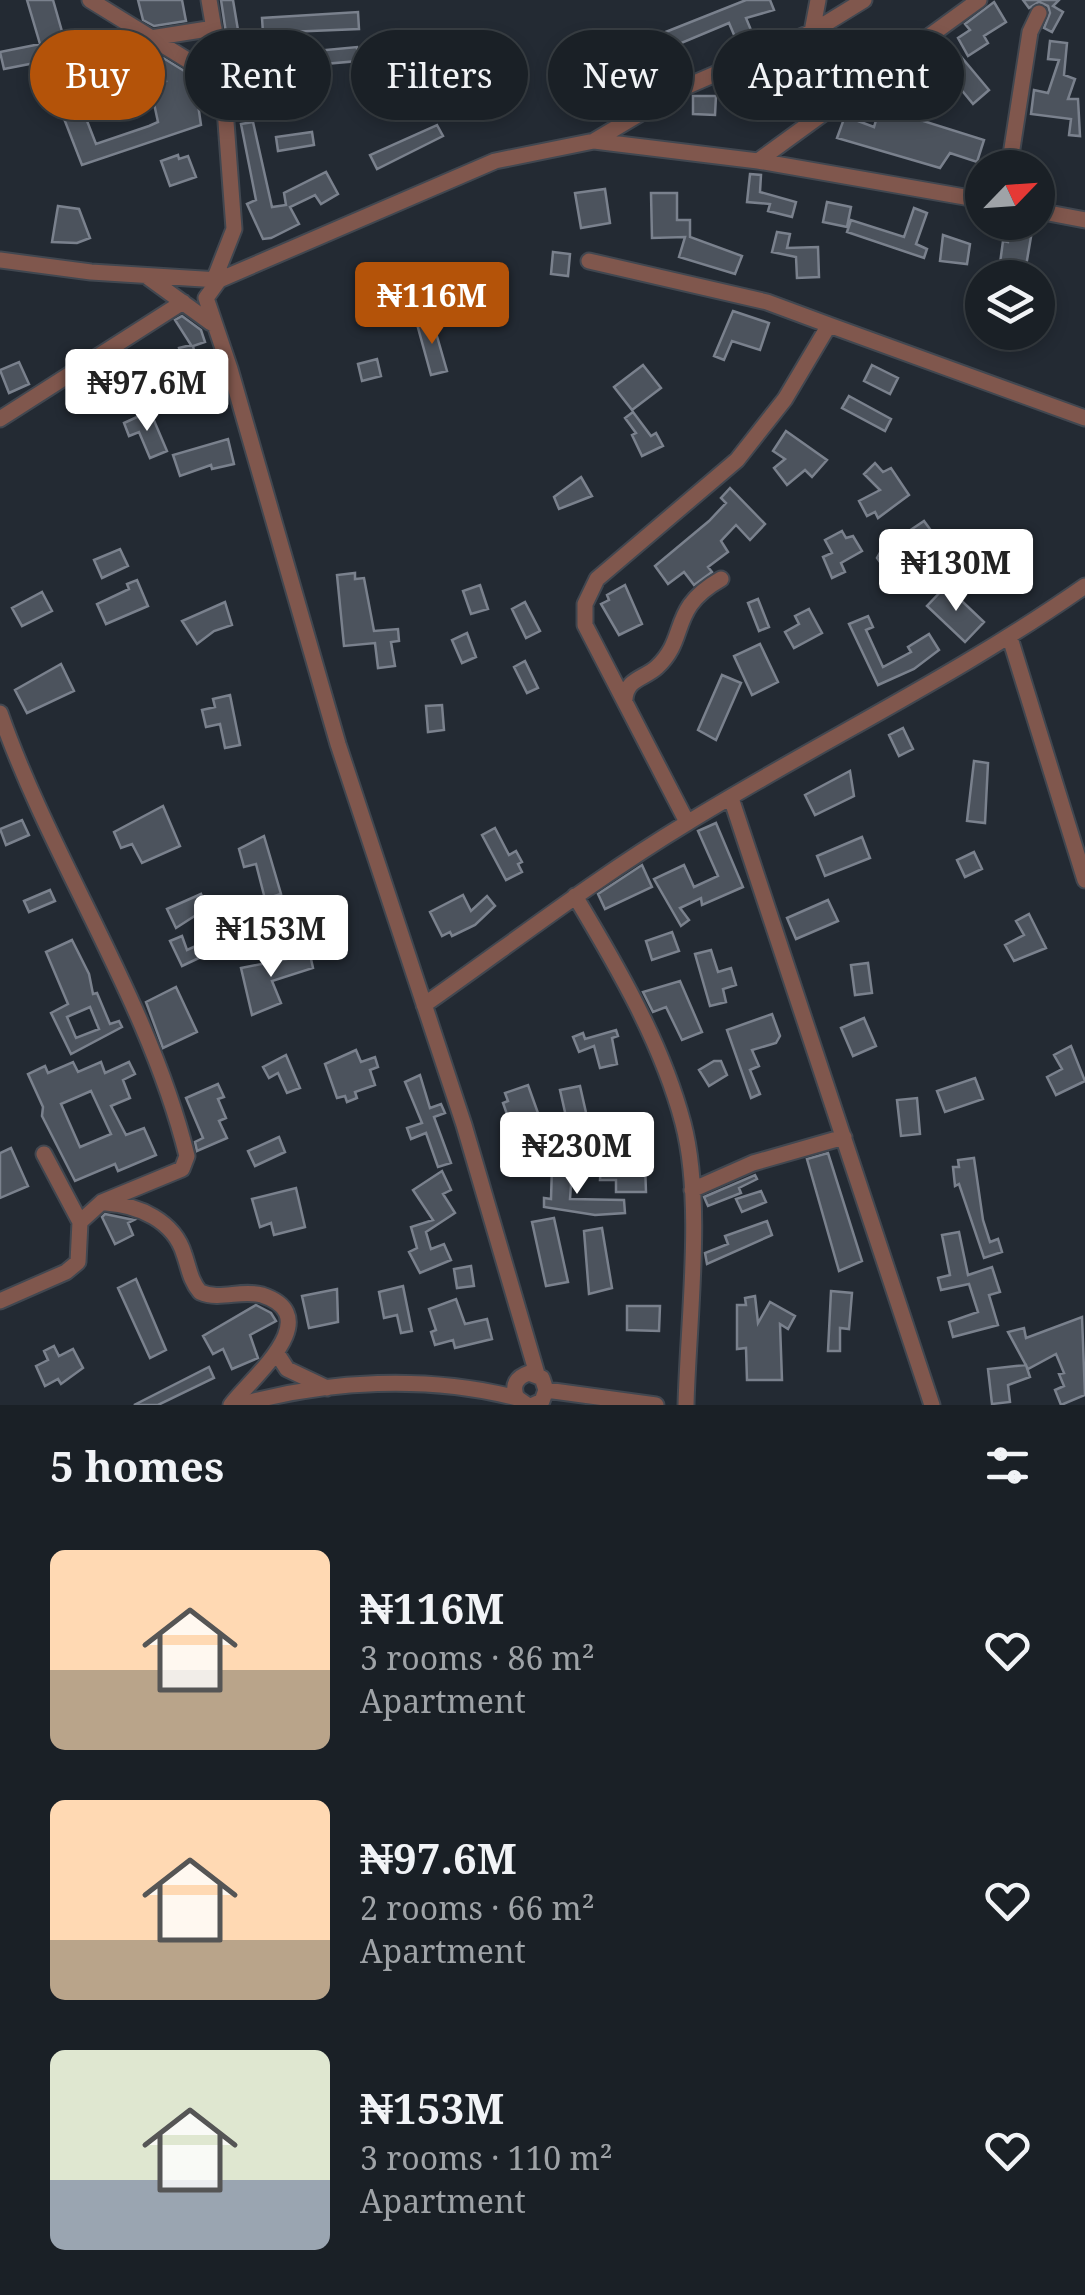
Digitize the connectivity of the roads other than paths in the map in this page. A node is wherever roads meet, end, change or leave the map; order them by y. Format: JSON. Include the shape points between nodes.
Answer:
{"nodes":[{"id":1,"x":90,"y":0,"type":"edge"},
{"id":2,"x":818,"y":0,"type":"edge"},
{"id":3,"x":864,"y":0,"type":"edge"},
{"id":4,"x":979,"y":0,"type":"edge"},
{"id":5,"x":210,"y":2,"type":"edge"},
{"id":6,"x":1039,"y":13,"type":"dead end"},
{"id":7,"x":214,"y":28,"type":"joint"},
{"id":8,"x":138,"y":30,"type":"edge"},
{"id":9,"x":812,"y":30,"type":"edge"},
{"id":10,"x":815,"y":30,"type":"edge"},
{"id":11,"x":165,"y":36,"type":"edge"},
{"id":12,"x":713,"y":75,"type":"edge"},
{"id":13,"x":226,"y":120,"type":"edge"},
{"id":14,"x":594,"y":141,"type":"junction"},
{"id":15,"x":1012,"y":150,"type":"edge"},
{"id":16,"x":758,"y":161,"type":"junction"},
{"id":17,"x":965,"y":197,"type":"edge"},
{"id":18,"x":1055,"y":214,"type":"edge"},
{"id":19,"x":1085,"y":220,"type":"edge"},
{"id":20,"x":0,"y":260,"type":"edge"},
{"id":21,"x":589,"y":261,"type":"dead end"},
{"id":22,"x":146,"y":276,"type":"junction"},
{"id":23,"x":216,"y":280,"type":"junction"},
{"id":24,"x":183,"y":302,"type":"junction"},
{"id":25,"x":211,"y":323,"type":"junction"},
{"id":26,"x":829,"y":325,"type":"junction"},
{"id":27,"x":18,"y":406,"type":"junction"},
{"id":28,"x":0,"y":410,"type":"edge"},
{"id":29,"x":1085,"y":418,"type":"edge"},
{"id":30,"x":0,"y":419,"type":"edge"},
{"id":31,"x":722,"y":579,"type":"dead end"},
{"id":32,"x":1085,"y":586,"type":"edge"},
{"id":33,"x":1010,"y":638,"type":"junction"},
{"id":34,"x":625,"y":698,"type":"junction"},
{"id":35,"x":0,"y":713,"type":"edge"},
{"id":36,"x":731,"y":798,"type":"junction"},
{"id":37,"x":688,"y":822,"type":"junction"},
{"id":38,"x":1085,"y":880,"type":"edge"},
{"id":39,"x":575,"y":896,"type":"junction"},
{"id":40,"x":424,"y":1004,"type":"junction"},
{"id":41,"x":844,"y":1136,"type":"junction"},
{"id":42,"x":44,"y":1154,"type":"dead end"},
{"id":43,"x":692,"y":1190,"type":"junction"},
{"id":44,"x":102,"y":1202,"type":"junction"},
{"id":45,"x":80,"y":1222,"type":"junction"},
{"id":46,"x":0,"y":1301,"type":"edge"},
{"id":47,"x":278,"y":1355,"type":"junction"},
{"id":48,"x":327,"y":1388,"type":"junction"},
{"id":49,"x":529,"y":1395,"type":"edge"},
{"id":50,"x":230,"y":1405,"type":"edge"},
{"id":51,"x":239,"y":1405,"type":"edge"},
{"id":52,"x":656,"y":1405,"type":"edge"},
{"id":53,"x":686,"y":1405,"type":"edge"},
{"id":54,"x":932,"y":1405,"type":"edge"}],
"edges":[{"from":1,"to":8,"type":"street"},
{"from":2,"to":9,"type":"street"},
{"from":3,"to":10,"type":"street"},
{"from":4,"to":16,"type":"street"},
{"from":5,"to":7,"type":"street"},
{"from":6,"to":15,"type":"street","via":[[1030,32]]},
{"from":7,"to":11,"type":"street"},
{"from":12,"to":14,"type":"street"},
{"from":13,"to":23,"type":"street","via":[[234,229]]},
{"from":14,"to":16,"type":"street"},
{"from":14,"to":23,"type":"street","via":[[496,161]]},
{"from":16,"to":17,"type":"street"},
{"from":18,"to":19,"type":"street"},
{"from":20,"to":22,"type":"street"},
{"from":21,"to":26,"type":"street","via":[[767,302]]},
{"from":22,"to":23,"type":"street"},
{"from":22,"to":24,"type":"street"},
{"from":23,"to":25,"type":"street","via":[[206,298]]},
{"from":24,"to":25,"type":"street"},
{"from":24,"to":27,"type":"street"},
{"from":25,"to":40,"type":"street"},
{"from":26,"to":29,"type":"street"},
{"from":26,"to":34,"type":"street","via":[[737,460],[597,580],[585,604],[585,625]]},
{"from":27,"to":28,"type":"street"},
{"from":27,"to":30,"type":"street"},
{"from":31,"to":34,"type":"street","via":[[690,600],[659,665],[632,681]]},
{"from":32,"to":33,"type":"street"},
{"from":33,"to":36,"type":"street"},
{"from":33,"to":38,"type":"street"},
{"from":34,"to":37,"type":"street"},
{"from":35,"to":44,"type":"street","via":[[107,942],[187,1156],[182,1170]]},
{"from":36,"to":37,"type":"street"},
{"from":36,"to":41,"type":"street"},
{"from":37,"to":39,"type":"street"},
{"from":39,"to":40,"type":"street"},
{"from":39,"to":43,"type":"street","via":[[650,1036],[683,1123]]},
{"from":40,"to":49,"type":"street","via":[[480,1175],[525,1344]]},
{"from":41,"to":43,"type":"street"},
{"from":41,"to":54,"type":"street"},
{"from":42,"to":45,"type":"street"},
{"from":43,"to":53,"type":"street"},
{"from":44,"to":45,"type":"street"},
{"from":44,"to":47,"type":"street","via":[[125,1204],[168,1226],[200,1292],[250,1294],[277,1304],[287,1334]]},
{"from":45,"to":46,"type":"street","via":[[78,1262]]},
{"from":47,"to":48,"type":"street","via":[[286,1369]]},
{"from":47,"to":50,"type":"street"},
{"from":48,"to":49,"type":"street","via":[[402,1384]]},
{"from":48,"to":51,"type":"street"},
{"from":49,"to":52,"type":"street"}]}
